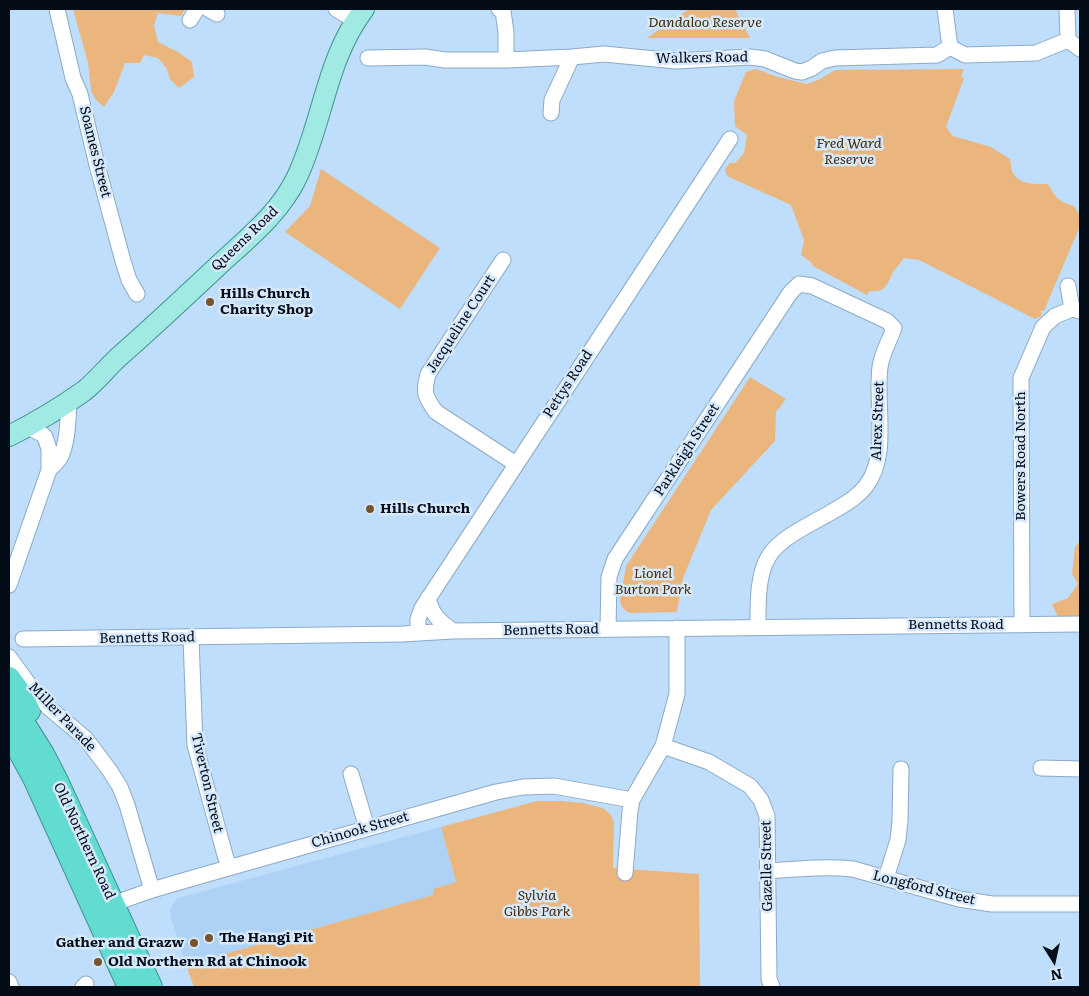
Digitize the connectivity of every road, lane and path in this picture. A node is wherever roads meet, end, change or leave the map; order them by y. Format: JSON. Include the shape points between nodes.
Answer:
{"nodes":[{"id":1,"x":57,"y":9,"type":"edge"},
{"id":2,"x":336,"y":9,"type":"edge"},
{"id":3,"x":499,"y":9,"type":"edge"},
{"id":4,"x":946,"y":9,"type":"edge"},
{"id":5,"x":1067,"y":9,"type":"edge"},
{"id":6,"x":360,"y":15,"type":"edge"},
{"id":7,"x":1068,"y":40,"type":"junction"},
{"id":8,"x":950,"y":47,"type":"junction"},
{"id":9,"x":1080,"y":49,"type":"edge"},
{"id":10,"x":572,"y":57,"type":"junction"},
{"id":11,"x":368,"y":58,"type":"dead end"},
{"id":12,"x":506,"y":60,"type":"junction"},
{"id":13,"x":551,"y":113,"type":"dead end"},
{"id":14,"x":730,"y":139,"type":"dead end"},
{"id":15,"x":503,"y":260,"type":"dead end"},
{"id":16,"x":799,"y":284,"type":"joint"},
{"id":17,"x":1068,"y":286,"type":"dead end"},
{"id":18,"x":137,"y":294,"type":"dead end"},
{"id":19,"x":1076,"y":310,"type":"edge"},
{"id":20,"x":118,"y":357,"type":"junction"},
{"id":21,"x":69,"y":402,"type":"junction"},
{"id":22,"x":15,"y":428,"type":"edge"},
{"id":23,"x":516,"y":464,"type":"junction"},
{"id":24,"x":49,"y":470,"type":"junction"},
{"id":25,"x":9,"y":585,"type":"edge"},
{"id":26,"x":428,"y":598,"type":"junction"},
{"id":27,"x":1080,"y":624,"type":"edge"},
{"id":28,"x":1022,"y":625,"type":"junction"},
{"id":29,"x":758,"y":627,"type":"junction"},
{"id":30,"x":677,"y":628,"type":"junction"},
{"id":31,"x":608,"y":629,"type":"junction"},
{"id":32,"x":453,"y":631,"type":"junction"},
{"id":33,"x":418,"y":633,"type":"junction"},
{"id":34,"x":191,"y":638,"type":"junction"},
{"id":35,"x":23,"y":639,"type":"dead end"},
{"id":36,"x":9,"y":657,"type":"edge"},
{"id":37,"x":9,"y":678,"type":"edge"},
{"id":38,"x":9,"y":700,"type":"edge"},
{"id":39,"x":9,"y":732,"type":"edge"},
{"id":40,"x":662,"y":746,"type":"junction"},
{"id":41,"x":9,"y":759,"type":"edge"},
{"id":42,"x":1041,"y":768,"type":"dead end"},
{"id":43,"x":901,"y":769,"type":"dead end"},
{"id":44,"x":1080,"y":769,"type":"edge"},
{"id":45,"x":351,"y":774,"type":"dead end"},
{"id":46,"x":57,"y":781,"type":"junction"},
{"id":47,"x":632,"y":800,"type":"junction"},
{"id":48,"x":367,"y":828,"type":"junction"},
{"id":49,"x":64,"y":846,"type":"junction"},
{"id":50,"x":229,"y":867,"type":"junction"},
{"id":51,"x":768,"y":871,"type":"junction"},
{"id":52,"x":625,"y":873,"type":"dead end"},
{"id":53,"x":886,"y":878,"type":"junction"},
{"id":54,"x":152,"y":890,"type":"junction"},
{"id":55,"x":1080,"y":904,"type":"edge"},
{"id":56,"x":104,"y":908,"type":"junction"},
{"id":57,"x":9,"y":982,"type":"edge"},
{"id":58,"x":12,"y":987,"type":"edge"},
{"id":59,"x":129,"y":987,"type":"edge"},
{"id":60,"x":151,"y":987,"type":"edge"},
{"id":61,"x":772,"y":987,"type":"edge"}],
"edges":[{"from":1,"to":18,"type":"street","name":"Soames Street","via":[[123,260]]},
{"from":2,"to":6,"type":"street"},
{"from":3,"to":12,"type":"street","via":[[503,12],[506,32]]},
{"from":4,"to":8,"type":"street"},
{"from":5,"to":7,"type":"street"},
{"from":6,"to":20,"type":"main road","name":"Queens Road","via":[[340,50],[300,170],[280,205]]},
{"from":7,"to":8,"type":"street","via":[[1036,53],[965,55]]},
{"from":7,"to":9,"type":"street"},
{"from":8,"to":10,"type":"street","name":"Walkers Road","via":[[937,55],[835,58],[802,72],[750,57],[676,61],[604,54]]},
{"from":10,"to":12,"type":"street","name":"Walkers Road"},
{"from":10,"to":13,"type":"street","via":[[552,100]]},
{"from":11,"to":12,"type":"street","name":"Walkers Road"},
{"from":14,"to":23,"type":"street","name":"Pettys Road"},
{"from":15,"to":23,"type":"street","name":"Jacqueline Court","via":[[428,374],[425,386],[427,400],[436,412]]},
{"from":16,"to":29,"type":"street","name":"Alrex Street","via":[[812,286],[887,321],[894,328],[879,368],[879,454],[871,479],[853,499],[788,538],[770,555],[759,592]]},
{"from":16,"to":31,"type":"street","name":"Parkleigh Street","via":[[615,559],[609,577]]},
{"from":17,"to":19,"type":"street","name":"Bowers Road North"},
{"from":19,"to":28,"type":"street","name":"Bowers Road North","via":[[1055,316],[1043,327],[1021,378]]},
{"from":20,"to":21,"type":"main road","name":"Queens Road","via":[[96,381]]},
{"from":20,"to":22,"type":"main road","name":"Queens Road","via":[[88,372],[46,400]]},
{"from":21,"to":22,"type":"main road","name":"Queens Road"},
{"from":21,"to":24,"type":"street","via":[[64,444],[60,457]]},
{"from":22,"to":24,"type":"street","via":[[45,437],[49,449]]},
{"from":23,"to":26,"type":"street","name":"Pettys Road"},
{"from":24,"to":25,"type":"street"},
{"from":26,"to":32,"type":"street","via":[[434,614]]},
{"from":26,"to":33,"type":"street","name":"Pettys Road","via":[[418,619]]},
{"from":27,"to":28,"type":"street","name":"Bennetts Road"},
{"from":28,"to":29,"type":"street","name":"Bennetts Road"},
{"from":29,"to":30,"type":"street","name":"Bennetts Road"},
{"from":30,"to":31,"type":"street","name":"Bennetts Road"},
{"from":30,"to":40,"type":"street","via":[[677,694]]},
{"from":31,"to":32,"type":"street","name":"Bennetts Road"},
{"from":32,"to":33,"type":"street","name":"Bennetts Road"},
{"from":33,"to":34,"type":"street","name":"Bennetts Road"},
{"from":34,"to":35,"type":"street","name":"Bennetts Road"},
{"from":34,"to":50,"type":"street","name":"Tiverton Street","via":[[195,745]]},
{"from":36,"to":54,"type":"street","name":"Miller Parade","via":[[48,707],[86,739],[120,787]]},
{"from":37,"to":46,"type":"highway","via":[[53,755]]},
{"from":38,"to":46,"type":"highway","name":"Old Northern Road"},
{"from":39,"to":49,"type":"highway","name":"Old Northern Road","via":[[34,778]]},
{"from":40,"to":47,"type":"street"},
{"from":40,"to":51,"type":"street","name":"Gazelle Street","via":[[708,762],[750,786],[761,800],[767,816]]},
{"from":41,"to":49,"type":"highway","via":[[45,829]]},
{"from":42,"to":44,"type":"street"},
{"from":43,"to":53,"type":"street","via":[[898,840]]},
{"from":45,"to":48,"type":"street"},
{"from":46,"to":56,"type":"highway","name":"Old Northern Road"},
{"from":47,"to":48,"type":"street","name":"Chinook Street","via":[[554,786],[523,787]]},
{"from":47,"to":52,"type":"street"},
{"from":48,"to":50,"type":"street","name":"Chinook Street"},
{"from":49,"to":56,"type":"highway","name":"Old Northern Road"},
{"from":50,"to":54,"type":"street","name":"Chinook Street"},
{"from":51,"to":53,"type":"street","name":"Longford Street","via":[[835,867]]},
{"from":51,"to":61,"type":"street","name":"Gazelle Street","via":[[769,980]]},
{"from":53,"to":55,"type":"street","name":"Longford Street","via":[[959,899],[992,904]]},
{"from":54,"to":56,"type":"street","name":"Chinook Street"},
{"from":56,"to":59,"type":"highway","name":"Old Northern Road"},
{"from":56,"to":60,"type":"highway","name":"Old Northern Road"},
{"from":57,"to":58,"type":"street"}]}
